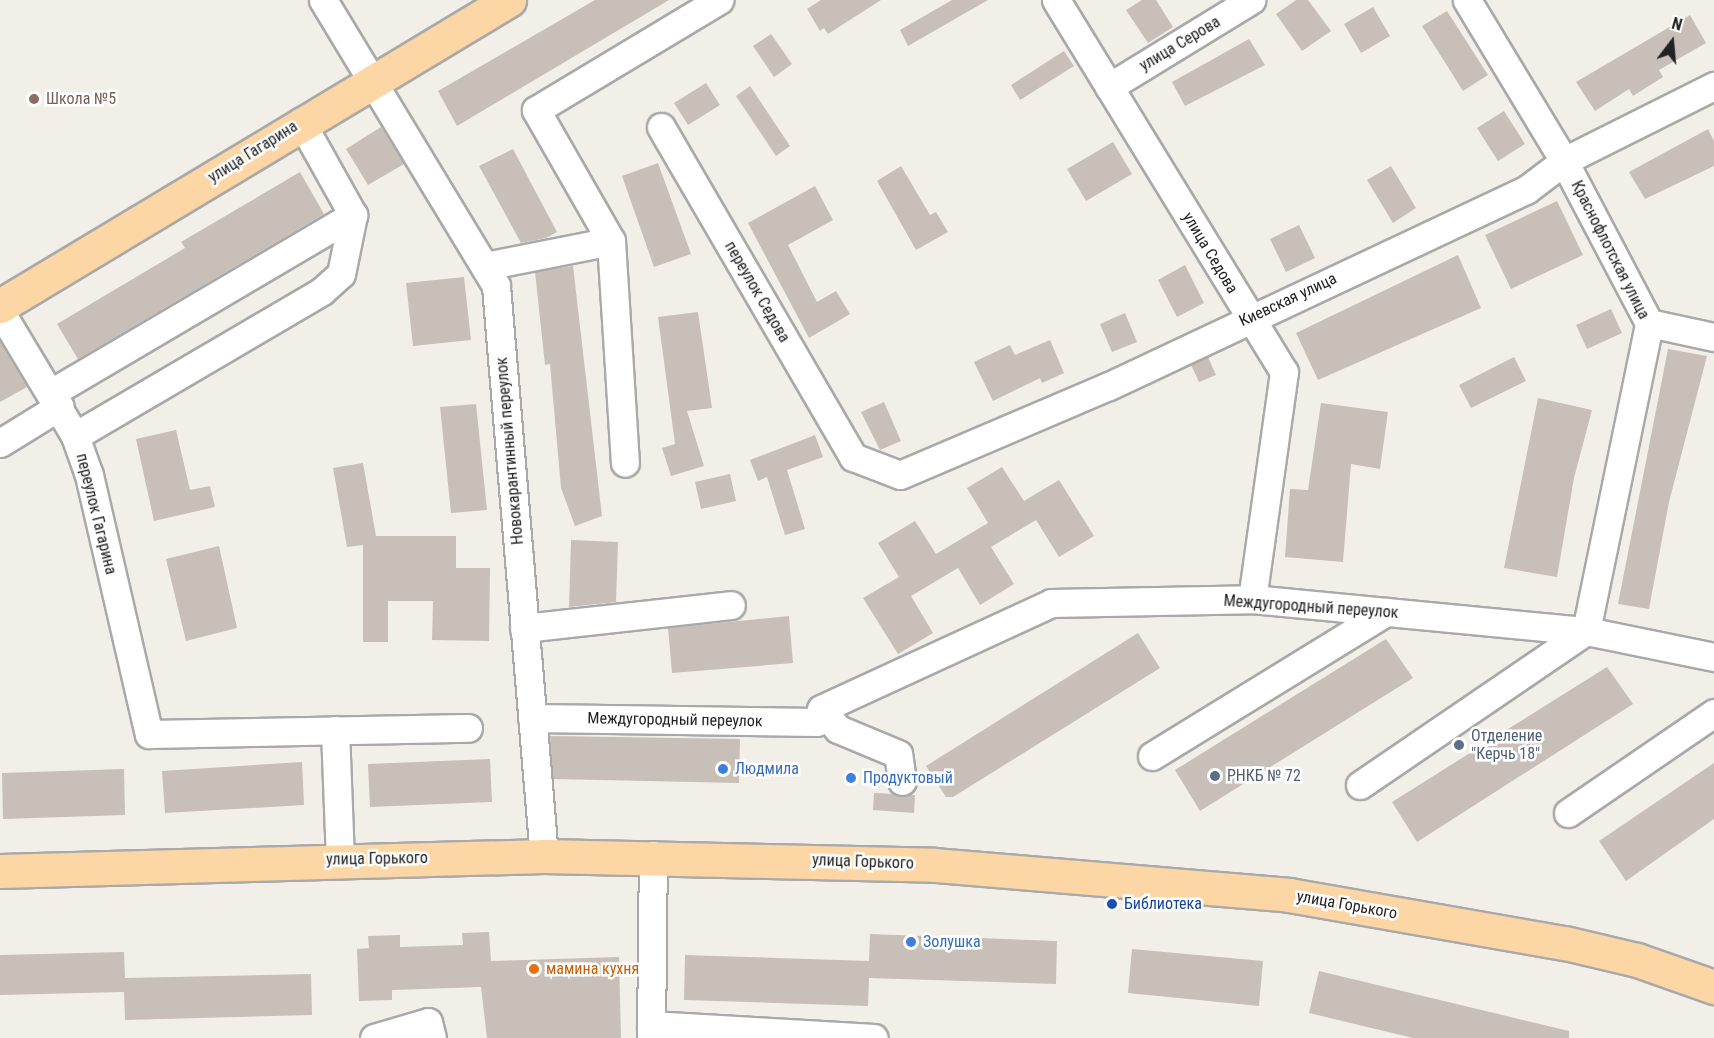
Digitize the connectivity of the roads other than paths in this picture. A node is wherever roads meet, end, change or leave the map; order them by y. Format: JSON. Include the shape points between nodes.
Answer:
{"nodes":[{"id":1,"x":323,"y":0,"type":"edge"},
{"id":2,"x":509,"y":0,"type":"edge"},
{"id":3,"x":719,"y":0,"type":"edge"},
{"id":4,"x":1056,"y":0,"type":"edge"},
{"id":5,"x":1251,"y":0,"type":"edge"},
{"id":6,"x":1467,"y":0,"type":"edge"},
{"id":7,"x":374,"y":80,"type":"junction"},
{"id":8,"x":1714,"y":86,"type":"edge"},
{"id":9,"x":1109,"y":87,"type":"junction"},
{"id":10,"x":301,"y":122,"type":"junction"},
{"id":11,"x":661,"y":127,"type":"dead end"},
{"id":12,"x":1564,"y":161,"type":"junction"},
{"id":13,"x":353,"y":214,"type":"junction"},
{"id":14,"x":611,"y":241,"type":"junction"},
{"id":15,"x":484,"y":266,"type":"junction"},
{"id":16,"x":0,"y":306,"type":"edge"},
{"id":17,"x":0,"y":311,"type":"edge"},
{"id":18,"x":1250,"y":318,"type":"junction"},
{"id":19,"x":1649,"y":323,"type":"junction"},
{"id":20,"x":1714,"y":337,"type":"edge"},
{"id":21,"x":56,"y":399,"type":"junction"},
{"id":22,"x":75,"y":436,"type":"junction"},
{"id":23,"x":0,"y":443,"type":"edge"},
{"id":24,"x":853,"y":457,"type":"joint"},
{"id":25,"x":625,"y":464,"type":"dead end"},
{"id":26,"x":1252,"y":599,"type":"junction"},
{"id":27,"x":731,"y":605,"type":"dead end"},
{"id":28,"x":1386,"y":612,"type":"junction"},
{"id":29,"x":524,"y":628,"type":"junction"},
{"id":30,"x":1586,"y":631,"type":"junction"},
{"id":31,"x":1714,"y":657,"type":"edge"},
{"id":32,"x":1714,"y":713,"type":"edge"},
{"id":33,"x":819,"y":715,"type":"junction"},
{"id":34,"x":532,"y":718,"type":"junction"},
{"id":35,"x":468,"y":728,"type":"dead end"},
{"id":36,"x":335,"y":730,"type":"junction"},
{"id":37,"x":1152,"y":756,"type":"dead end"},
{"id":38,"x":902,"y":781,"type":"dead end"},
{"id":39,"x":1360,"y":785,"type":"dead end"},
{"id":40,"x":1568,"y":813,"type":"dead end"},
{"id":41,"x":653,"y":855,"type":"junction"},
{"id":42,"x":544,"y":856,"type":"junction"},
{"id":43,"x":340,"y":860,"type":"junction"},
{"id":44,"x":0,"y":871,"type":"edge"},
{"id":45,"x":1714,"y":987,"type":"edge"},
{"id":46,"x":651,"y":1032,"type":"edge"},
{"id":47,"x":374,"y":1038,"type":"edge"},
{"id":48,"x":432,"y":1038,"type":"edge"},
{"id":49,"x":874,"y":1038,"type":"edge"}],
"edges":[{"from":1,"to":7,"type":"lane","name":"Новокарантинный переулок"},
{"from":2,"to":7,"type":"main road","name":"улица Гагарина"},
{"from":3,"to":14,"type":"lane","via":[[536,110]]},
{"from":4,"to":9,"type":"lane","name":"улица Седова"},
{"from":5,"to":9,"type":"lane","name":"улица Серова"},
{"from":6,"to":12,"type":"lane","name":"Краснофлотская улица"},
{"from":7,"to":10,"type":"main road","name":"улица Гагарина"},
{"from":7,"to":15,"type":"lane","name":"Новокарантинный переулок"},
{"from":8,"to":12,"type":"lane","name":"Киевская улица"},
{"from":9,"to":18,"type":"lane","name":"улица Седова"},
{"from":10,"to":13,"type":"lane"},
{"from":10,"to":16,"type":"main road","name":"улица Гагарина"},
{"from":11,"to":24,"type":"lane","name":"переулок Седова"},
{"from":12,"to":18,"type":"lane","name":"Киевская улица","via":[[1526,190]]},
{"from":12,"to":19,"type":"lane","name":"Краснофлотская улица"},
{"from":13,"to":21,"type":"lane"},
{"from":13,"to":22,"type":"lane","via":[[341,274],[322,291]]},
{"from":14,"to":15,"type":"lane"},
{"from":14,"to":25,"type":"lane"},
{"from":15,"to":29,"type":"lane","name":"Новокарантинный переулок","via":[[496,286]]},
{"from":17,"to":21,"type":"lane","name":"переулок Гагарина"},
{"from":18,"to":24,"type":"lane","name":"Киевская улица","via":[[1108,386],[900,475]]},
{"from":18,"to":26,"type":"lane","name":"улица Седова","via":[[1284,372]]},
{"from":19,"to":20,"type":"lane"},
{"from":19,"to":30,"type":"lane","name":"Краснофлотская улица"},
{"from":21,"to":22,"type":"lane","name":"переулок Гагарина"},
{"from":21,"to":23,"type":"lane"},
{"from":22,"to":36,"type":"lane","name":"переулок Гагарина","via":[[149,734]]},
{"from":26,"to":28,"type":"lane","name":"Междугородный переулок"},
{"from":26,"to":33,"type":"lane","name":"Междугородный переулок","via":[[1051,603]]},
{"from":27,"to":29,"type":"lane"},
{"from":28,"to":30,"type":"lane","name":"Междугородный переулок"},
{"from":28,"to":37,"type":"lane"},
{"from":29,"to":34,"type":"lane","name":"Новокарантинный переулок"},
{"from":30,"to":31,"type":"lane","name":"Междугородный переулок"},
{"from":30,"to":39,"type":"lane"},
{"from":32,"to":40,"type":"lane"},
{"from":33,"to":34,"type":"lane","name":"Междугородный переулок"},
{"from":33,"to":38,"type":"lane","via":[[838,729],[898,754]]},
{"from":34,"to":42,"type":"lane","name":"Новокарантинный переулок"},
{"from":35,"to":36,"type":"lane"},
{"from":36,"to":43,"type":"lane"},
{"from":41,"to":42,"type":"main road","name":"улица Горького"},
{"from":41,"to":45,"type":"main road","name":"улица Горького","via":[[935,865],[1289,895],[1565,943],[1637,960]]},
{"from":41,"to":46,"type":"lane"},
{"from":42,"to":43,"type":"main road","name":"улица Горького"},
{"from":43,"to":44,"type":"main road","name":"улица Горького"},
{"from":46,"to":49,"type":"lane"},
{"from":47,"to":48,"type":"lane","via":[[428,1022]]}]}
